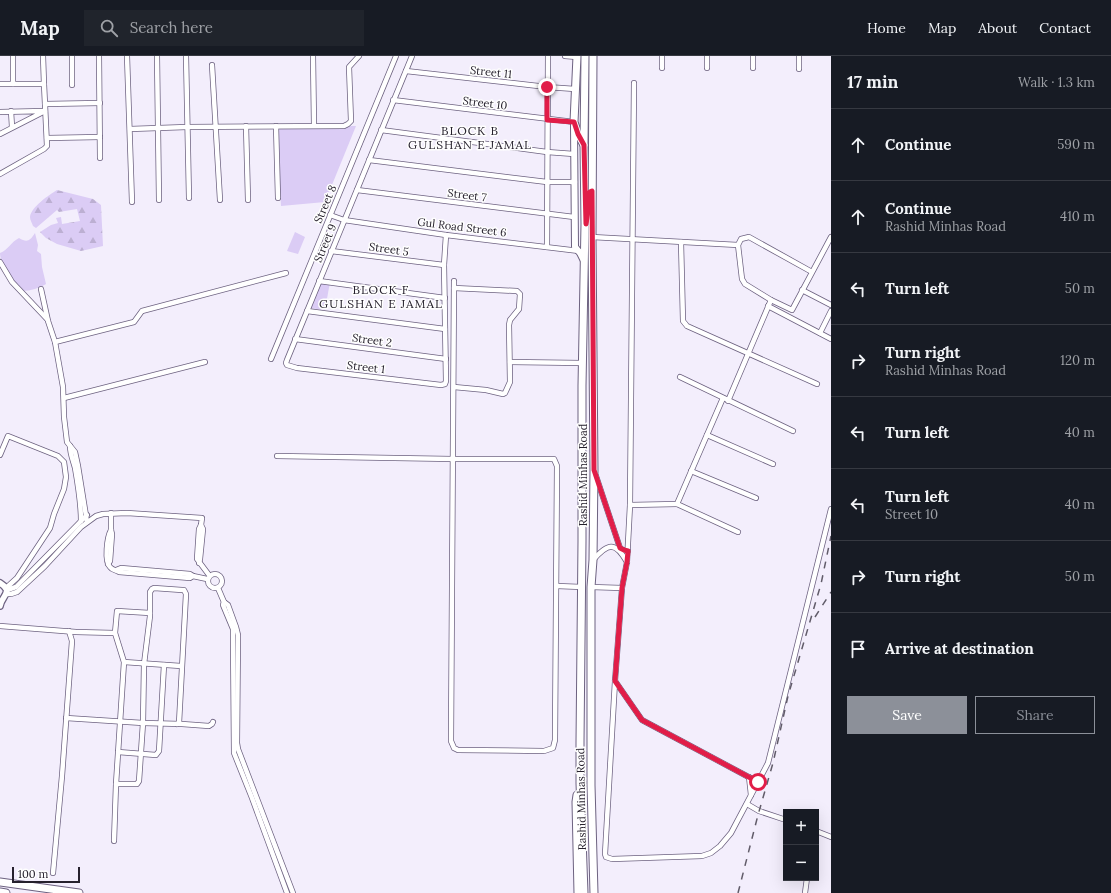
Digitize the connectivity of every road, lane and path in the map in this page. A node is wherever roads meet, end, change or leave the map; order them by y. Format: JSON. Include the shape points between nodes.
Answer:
{"nodes":[{"id":1,"x":13,"y":56,"type":"edge"},
{"id":2,"x":43,"y":56,"type":"edge"},
{"id":3,"x":72,"y":56,"type":"edge"},
{"id":4,"x":99,"y":56,"type":"edge"},
{"id":5,"x":127,"y":56,"type":"edge"},
{"id":6,"x":157,"y":56,"type":"edge"},
{"id":7,"x":186,"y":56,"type":"edge"},
{"id":8,"x":313,"y":56,"type":"edge"},
{"id":9,"x":359,"y":56,"type":"edge"},
{"id":10,"x":396,"y":56,"type":"edge"},
{"id":11,"x":412,"y":56,"type":"edge"},
{"id":12,"x":548,"y":56,"type":"edge"},
{"id":13,"x":565,"y":56,"type":"edge"},
{"id":14,"x":577,"y":56,"type":"edge"},
{"id":15,"x":585,"y":56,"type":"edge"},
{"id":16,"x":593,"y":56,"type":"edge"},
{"id":17,"x":662,"y":56,"type":"edge"},
{"id":18,"x":707,"y":56,"type":"edge"},
{"id":19,"x":753,"y":56,"type":"edge"},
{"id":20,"x":799,"y":56,"type":"edge"},
{"id":21,"x":212,"y":65,"type":"dead end"},
{"id":22,"x":662,"y":68,"type":"dead end"},
{"id":23,"x":707,"y":68,"type":"dead end"},
{"id":24,"x":753,"y":68,"type":"dead end"},
{"id":25,"x":799,"y":69,"type":"dead end"},
{"id":26,"x":406,"y":71,"type":"junction"},
{"id":27,"x":634,"y":83,"type":"dead end"},
{"id":28,"x":0,"y":84,"type":"edge"},
{"id":29,"x":13,"y":84,"type":"junction"},
{"id":30,"x":44,"y":84,"type":"junction"},
{"id":31,"x":72,"y":85,"type":"dead end"},
{"id":32,"x":547,"y":87,"type":"junction"},
{"id":33,"x":575,"y":89,"type":"junction"},
{"id":34,"x":393,"y":100,"type":"junction"},
{"id":35,"x":100,"y":103,"type":"junction"},
{"id":36,"x":45,"y":104,"type":"junction"},
{"id":37,"x":45,"y":111,"type":"junction"},
{"id":38,"x":0,"y":112,"type":"edge"},
{"id":39,"x":11,"y":112,"type":"junction"},
{"id":40,"x":547,"y":120,"type":"junction"},
{"id":41,"x":574,"y":122,"type":"junction"},
{"id":42,"x":314,"y":125,"type":"junction"},
{"id":43,"x":246,"y":126,"type":"junction"},
{"id":44,"x":276,"y":126,"type":"junction"},
{"id":45,"x":12,"y":127,"type":"junction"},
{"id":46,"x":187,"y":127,"type":"junction"},
{"id":47,"x":216,"y":127,"type":"junction"},
{"id":48,"x":158,"y":128,"type":"junction"},
{"id":49,"x":130,"y":129,"type":"junction"},
{"id":50,"x":381,"y":130,"type":"junction"},
{"id":51,"x":0,"y":134,"type":"edge"},
{"id":52,"x":100,"y":137,"type":"junction"},
{"id":53,"x":47,"y":138,"type":"junction"},
{"id":54,"x":584,"y":145,"type":"junction"},
{"id":55,"x":592,"y":151,"type":"junction"},
{"id":56,"x":547,"y":152,"type":"junction"},
{"id":57,"x":574,"y":154,"type":"junction"},
{"id":58,"x":100,"y":158,"type":"dead end"},
{"id":59,"x":369,"y":160,"type":"junction"},
{"id":60,"x":0,"y":174,"type":"edge"},
{"id":61,"x":547,"y":182,"type":"junction"},
{"id":62,"x":575,"y":182,"type":"junction"},
{"id":63,"x":585,"y":186,"type":"junction"},
{"id":64,"x":357,"y":190,"type":"junction"},
{"id":65,"x":592,"y":191,"type":"junction"},
{"id":66,"x":189,"y":198,"type":"dead end"},
{"id":67,"x":278,"y":198,"type":"dead end"},
{"id":68,"x":159,"y":200,"type":"dead end"},
{"id":69,"x":220,"y":200,"type":"dead end"},
{"id":70,"x":248,"y":200,"type":"dead end"},
{"id":71,"x":132,"y":202,"type":"dead end"},
{"id":72,"x":330,"y":214,"type":"junction"},
{"id":73,"x":547,"y":214,"type":"junction"},
{"id":74,"x":574,"y":217,"type":"junction"},
{"id":75,"x":344,"y":220,"type":"junction"},
{"id":76,"x":586,"y":224,"type":"junction"},
{"id":77,"x":446,"y":235,"type":"junction"},
{"id":78,"x":592,"y":237,"type":"junction"},
{"id":79,"x":831,"y":237,"type":"edge"},
{"id":80,"x":633,"y":238,"type":"junction"},
{"id":81,"x":681,"y":242,"type":"junction"},
{"id":82,"x":738,"y":245,"type":"junction"},
{"id":83,"x":547,"y":247,"type":"junction"},
{"id":84,"x":331,"y":250,"type":"junction"},
{"id":85,"x":579,"y":251,"type":"junction"},
{"id":86,"x":0,"y":262,"type":"edge"},
{"id":87,"x":584,"y":263,"type":"junction"},
{"id":88,"x":444,"y":266,"type":"junction"},
{"id":89,"x":812,"y":272,"type":"junction"},
{"id":90,"x":286,"y":273,"type":"dead end"},
{"id":91,"x":319,"y":281,"type":"junction"},
{"id":92,"x":454,"y":281,"type":"dead end"},
{"id":93,"x":454,"y":288,"type":"junction"},
{"id":94,"x":41,"y":289,"type":"dead end"},
{"id":95,"x":802,"y":290,"type":"junction"},
{"id":96,"x":445,"y":298,"type":"junction"},
{"id":97,"x":771,"y":300,"type":"junction"},
{"id":98,"x":831,"y":305,"type":"edge"},
{"id":99,"x":768,"y":306,"type":"junction"},
{"id":100,"x":307,"y":311,"type":"junction"},
{"id":101,"x":831,"y":311,"type":"edge"},
{"id":102,"x":48,"y":321,"type":"junction"},
{"id":103,"x":445,"y":329,"type":"junction"},
{"id":104,"x":820,"y":333,"type":"junction"},
{"id":105,"x":296,"y":339,"type":"junction"},
{"id":106,"x":831,"y":339,"type":"edge"},
{"id":107,"x":54,"y":342,"type":"junction"},
{"id":108,"x":748,"y":354,"type":"junction"},
{"id":109,"x":446,"y":359,"type":"junction"},
{"id":110,"x":271,"y":360,"type":"dead end"},
{"id":111,"x":205,"y":362,"type":"dead end"},
{"id":112,"x":510,"y":362,"type":"junction"},
{"id":113,"x":286,"y":363,"type":"joint"},
{"id":114,"x":582,"y":363,"type":"junction"},
{"id":115,"x":680,"y":377,"type":"dead end"},
{"id":116,"x":818,"y":384,"type":"dead end"},
{"id":117,"x":454,"y":387,"type":"junction"},
{"id":118,"x":64,"y":398,"type":"junction"},
{"id":119,"x":723,"y":398,"type":"junction"},
{"id":120,"x":728,"y":401,"type":"junction"},
{"id":121,"x":793,"y":431,"type":"dead end"},
{"id":122,"x":707,"y":435,"type":"junction"},
{"id":123,"x":70,"y":446,"type":"junction"},
{"id":124,"x":0,"y":455,"type":"edge"},
{"id":125,"x":277,"y":456,"type":"dead end"},
{"id":126,"x":453,"y":459,"type":"junction"},
{"id":127,"x":773,"y":464,"type":"dead end"},
{"id":128,"x":594,"y":470,"type":"junction"},
{"id":129,"x":691,"y":471,"type":"junction"},
{"id":130,"x":756,"y":498,"type":"dead end"},
{"id":131,"x":677,"y":504,"type":"junction"},
{"id":132,"x":630,"y":505,"type":"junction"},
{"id":133,"x":831,"y":509,"type":"edge"},
{"id":134,"x":112,"y":513,"type":"junction"},
{"id":135,"x":87,"y":515,"type":"junction"},
{"id":136,"x":81,"y":520,"type":"junction"},
{"id":137,"x":87,"y":522,"type":"junction"},
{"id":138,"x":81,"y":527,"type":"junction"},
{"id":139,"x":738,"y":532,"type":"dead end"},
{"id":140,"x":628,"y":551,"type":"junction"},
{"id":141,"x":594,"y":560,"type":"junction"},
{"id":142,"x":627,"y":562,"type":"junction"},
{"id":143,"x":208,"y":577,"type":"junction"},
{"id":144,"x":0,"y":583,"type":"edge"},
{"id":145,"x":557,"y":586,"type":"junction"},
{"id":146,"x":582,"y":587,"type":"junction"},
{"id":147,"x":591,"y":587,"type":"junction"},
{"id":148,"x":218,"y":588,"type":"junction"},
{"id":149,"x":622,"y":588,"type":"junction"},
{"id":150,"x":6,"y":591,"type":"junction"},
{"id":151,"x":0,"y":606,"type":"edge"},
{"id":152,"x":150,"y":613,"type":"junction"},
{"id":153,"x":0,"y":626,"type":"edge"},
{"id":154,"x":69,"y":631,"type":"junction"},
{"id":155,"x":115,"y":633,"type":"junction"},
{"id":156,"x":124,"y":662,"type":"junction"},
{"id":157,"x":144,"y":664,"type":"junction"},
{"id":158,"x":164,"y":665,"type":"junction"},
{"id":159,"x":181,"y":666,"type":"junction"},
{"id":160,"x":615,"y":681,"type":"junction"},
{"id":161,"x":66,"y":718,"type":"junction"},
{"id":162,"x":120,"y":722,"type":"junction"},
{"id":163,"x":214,"y":722,"type":"dead end"},
{"id":164,"x":142,"y":724,"type":"junction"},
{"id":165,"x":161,"y":724,"type":"junction"},
{"id":166,"x":177,"y":724,"type":"junction"},
{"id":167,"x":118,"y":752,"type":"junction"},
{"id":168,"x":141,"y":754,"type":"junction"},
{"id":169,"x":749,"y":777,"type":"junction"},
{"id":170,"x":758,"y":782,"type":"junction"},
{"id":171,"x":580,"y":783,"type":"junction"},
{"id":172,"x":116,"y":784,"type":"junction"},
{"id":173,"x":751,"y":795,"type":"junction"},
{"id":174,"x":254,"y":797,"type":"junction"},
{"id":175,"x":747,"y":804,"type":"junction"},
{"id":176,"x":783,"y":819,"type":"edge"},
{"id":177,"x":819,"y":832,"type":"edge"},
{"id":178,"x":831,"y":838,"type":"edge"},
{"id":179,"x":114,"y":841,"type":"dead end"},
{"id":180,"x":54,"y":873,"type":"dead end"},
{"id":181,"x":807,"y":881,"type":"edge"},
{"id":182,"x":0,"y":882,"type":"edge"},
{"id":183,"x":0,"y":892,"type":"edge"},
{"id":184,"x":6,"y":893,"type":"edge"},
{"id":185,"x":79,"y":893,"type":"edge"},
{"id":186,"x":287,"y":893,"type":"edge"},
{"id":187,"x":293,"y":893,"type":"edge"},
{"id":188,"x":578,"y":893,"type":"edge"},
{"id":189,"x":584,"y":893,"type":"edge"},
{"id":190,"x":594,"y":893,"type":"edge"},
{"id":191,"x":805,"y":893,"type":"edge"}],
"edges":[{"from":1,"to":29,"type":"street"},
{"from":2,"to":30,"type":"street"},
{"from":3,"to":31,"type":"street"},
{"from":4,"to":35,"type":"street"},
{"from":5,"to":49,"type":"street"},
{"from":6,"to":48,"type":"street"},
{"from":7,"to":46,"type":"street"},
{"from":8,"to":42,"type":"street"},
{"from":9,"to":42,"type":"street","via":[[349,67],[351,121],[344,126]]},
{"from":10,"to":72,"type":"street","name":"Street 8"},
{"from":11,"to":26,"type":"street","name":"Street 9"},
{"from":12,"to":32,"type":"street"},
{"from":13,"to":14,"type":"street"},
{"from":14,"to":33,"type":"main road"},
{"from":15,"to":54,"type":"main road","name":"Rashid Minhas Road"},
{"from":16,"to":55,"type":"main road","name":"Rashid Minhas Road"},
{"from":17,"to":22,"type":"street"},
{"from":18,"to":23,"type":"street"},
{"from":19,"to":24,"type":"street"},
{"from":20,"to":25,"type":"street"},
{"from":21,"to":47,"type":"street"},
{"from":26,"to":32,"type":"street","name":"Street 11"},
{"from":26,"to":34,"type":"street","name":"Street 9"},
{"from":27,"to":80,"type":"street"},
{"from":28,"to":29,"type":"street"},
{"from":29,"to":30,"type":"street"},
{"from":30,"to":36,"type":"street"},
{"from":32,"to":33,"type":"street","name":"Street 11"},
{"from":32,"to":40,"type":"street"},
{"from":33,"to":41,"type":"main road"},
{"from":34,"to":40,"type":"street","name":"Street 10"},
{"from":34,"to":50,"type":"street","name":"Street 9"},
{"from":35,"to":36,"type":"street"},
{"from":35,"to":52,"type":"street"},
{"from":36,"to":37,"type":"street"},
{"from":37,"to":39,"type":"street"},
{"from":37,"to":45,"type":"street"},
{"from":37,"to":53,"type":"street"},
{"from":38,"to":39,"type":"street"},
{"from":39,"to":45,"type":"street"},
{"from":40,"to":41,"type":"street","name":"Street 10"},
{"from":40,"to":56,"type":"street"},
{"from":41,"to":54,"type":"main road"},
{"from":41,"to":57,"type":"main road"},
{"from":42,"to":44,"type":"street"},
{"from":43,"to":44,"type":"street"},
{"from":43,"to":47,"type":"street"},
{"from":43,"to":70,"type":"street"},
{"from":44,"to":67,"type":"street"},
{"from":45,"to":51,"type":"street"},
{"from":46,"to":47,"type":"street"},
{"from":46,"to":48,"type":"street"},
{"from":46,"to":66,"type":"street"},
{"from":47,"to":69,"type":"street"},
{"from":48,"to":49,"type":"street"},
{"from":48,"to":68,"type":"street"},
{"from":49,"to":71,"type":"street"},
{"from":50,"to":56,"type":"street"},
{"from":50,"to":59,"type":"street","name":"Street 9"},
{"from":52,"to":53,"type":"street"},
{"from":52,"to":58,"type":"street"},
{"from":53,"to":60,"type":"street","via":[[47,146],[44,149]]},
{"from":54,"to":63,"type":"main road","name":"Rashid Minhas Road"},
{"from":55,"to":63,"type":"main road","via":[[588,185]]},
{"from":55,"to":65,"type":"main road","name":"Rashid Minhas Road"},
{"from":56,"to":57,"type":"street"},
{"from":56,"to":61,"type":"street"},
{"from":57,"to":62,"type":"main road"},
{"from":59,"to":61,"type":"street"},
{"from":59,"to":64,"type":"street","name":"Street 9"},
{"from":61,"to":62,"type":"street"},
{"from":61,"to":73,"type":"street"},
{"from":62,"to":74,"type":"main road"},
{"from":63,"to":76,"type":"main road","name":"Rashid Minhas Road"},
{"from":64,"to":73,"type":"street","name":"Street 7"},
{"from":64,"to":75,"type":"street","name":"Street 9"},
{"from":65,"to":76,"type":"main road","via":[[589,195]]},
{"from":65,"to":78,"type":"main road","name":"Rashid Minhas Road"},
{"from":72,"to":75,"type":"street","name":"Gul Road Street 6"},
{"from":72,"to":110,"type":"street","name":"Street 8"},
{"from":73,"to":74,"type":"street","name":"Street 7"},
{"from":73,"to":83,"type":"street"},
{"from":74,"to":85,"type":"main road","via":[[575,247]]},
{"from":75,"to":77,"type":"street","name":"Gul Road Street 6"},
{"from":75,"to":84,"type":"street","name":"Street 9"},
{"from":76,"to":87,"type":"main road","name":"Rashid Minhas Road"},
{"from":77,"to":83,"type":"street","name":"Gul Road Street 6"},
{"from":77,"to":88,"type":"street"},
{"from":78,"to":80,"type":"street"},
{"from":78,"to":128,"type":"main road","name":"Rashid Minhas Road"},
{"from":79,"to":89,"type":"street"},
{"from":80,"to":81,"type":"street"},
{"from":80,"to":132,"type":"street"},
{"from":81,"to":82,"type":"street"},
{"from":81,"to":108,"type":"street","via":[[683,321],[687,326]]},
{"from":82,"to":89,"type":"street","via":[[741,239],[749,237]]},
{"from":82,"to":97,"type":"street","via":[[742,279],[745,284]]},
{"from":83,"to":85,"type":"street","name":"Gul Road Street 6"},
{"from":84,"to":88,"type":"street","name":"Street 5"},
{"from":84,"to":91,"type":"street","name":"Street 9"},
{"from":85,"to":87,"type":"main road"},
{"from":86,"to":102,"type":"street","via":[[12,282]]},
{"from":87,"to":114,"type":"main road","name":"Rashid Minhas Road"},
{"from":88,"to":96,"type":"street"},
{"from":89,"to":95,"type":"street"},
{"from":90,"to":107,"type":"street","via":[[142,311],[134,322]]},
{"from":91,"to":96,"type":"street"},
{"from":91,"to":100,"type":"street","name":"Street 9"},
{"from":92,"to":93,"type":"street"},
{"from":93,"to":112,"type":"street","via":[[519,292],[519,309],[509,325]]},
{"from":93,"to":117,"type":"street"},
{"from":94,"to":102,"type":"street"},
{"from":95,"to":97,"type":"street","via":[[792,310]]},
{"from":95,"to":98,"type":"street"},
{"from":96,"to":103,"type":"street"},
{"from":97,"to":99,"type":"street"},
{"from":99,"to":104,"type":"street"},
{"from":99,"to":108,"type":"street"},
{"from":100,"to":103,"type":"street"},
{"from":100,"to":105,"type":"street","name":"Street 9"},
{"from":101,"to":104,"type":"street"},
{"from":102,"to":107,"type":"street"},
{"from":103,"to":109,"type":"street"},
{"from":104,"to":106,"type":"street"},
{"from":105,"to":109,"type":"street","name":"Street 2"},
{"from":105,"to":113,"type":"street","name":"Street 9"},
{"from":107,"to":118,"type":"street"},
{"from":108,"to":116,"type":"street"},
{"from":108,"to":120,"type":"street"},
{"from":109,"to":113,"type":"street","name":"Street 1","via":[[446,381],[441,385],[297,368]]},
{"from":111,"to":118,"type":"street"},
{"from":112,"to":114,"type":"street"},
{"from":112,"to":117,"type":"street","via":[[510,382],[503,394]]},
{"from":114,"to":146,"type":"main road","name":"Rashid Minhas Road"},
{"from":115,"to":119,"type":"street"},
{"from":117,"to":126,"type":"street"},
{"from":118,"to":123,"type":"street","via":[[67,442]]},
{"from":119,"to":120,"type":"street"},
{"from":119,"to":122,"type":"street"},
{"from":120,"to":121,"type":"street"},
{"from":122,"to":127,"type":"street"},
{"from":122,"to":129,"type":"street"},
{"from":123,"to":135,"type":"street","via":[[78,466]]},
{"from":123,"to":136,"type":"street"},
{"from":124,"to":150,"type":"street","via":[[8,436],[58,456],[64,462],[66,477],[50,528]]},
{"from":125,"to":126,"type":"street"},
{"from":126,"to":145,"type":"street","via":[[554,459],[557,466]]},
{"from":126,"to":145,"type":"street","via":[[451,741],[454,748],[544,751],[553,748]]},
{"from":128,"to":140,"type":"street","via":[[620,548]]},
{"from":128,"to":141,"type":"main road","name":"Rashid Minhas Road"},
{"from":129,"to":130,"type":"street"},
{"from":129,"to":131,"type":"street"},
{"from":131,"to":132,"type":"street"},
{"from":131,"to":139,"type":"street"},
{"from":132,"to":140,"type":"street"},
{"from":133,"to":170,"type":"street","via":[[768,763]]},
{"from":134,"to":137,"type":"street","via":[[96,516]]},
{"from":134,"to":143,"type":"street","via":[[202,518],[199,562]]},
{"from":134,"to":143,"type":"street","via":[[108,564],[112,569]]},
{"from":135,"to":136,"type":"street"},
{"from":135,"to":137,"type":"street"},
{"from":136,"to":138,"type":"street"},
{"from":136,"to":150,"type":"street","via":[[16,587]]},
{"from":137,"to":138,"type":"street"},
{"from":138,"to":150,"type":"street","via":[[17,592],[11,594]]},
{"from":140,"to":142,"type":"street"},
{"from":141,"to":142,"type":"street","via":[[605,548],[611,547],[618,550]]},
{"from":141,"to":147,"type":"main road","name":"Rashid Minhas Road"},
{"from":142,"to":149,"type":"street"},
{"from":143,"to":148,"type":"street","via":[[208,586]]},
{"from":143,"to":148,"type":"street","via":[[213,574],[220,575],[222,582]]},
{"from":144,"to":150,"type":"street"},
{"from":145,"to":146,"type":"street"},
{"from":146,"to":171,"type":"main road","name":"Rashid Minhas Road"},
{"from":147,"to":149,"type":"street"},
{"from":147,"to":190,"type":"main road","name":"Rashid Minhas Road"},
{"from":148,"to":174,"type":"street","via":[[228,605],[238,635],[237,743]]},
{"from":149,"to":160,"type":"street"},
{"from":150,"to":151,"type":"street"},
{"from":152,"to":155,"type":"street","via":[[117,611]]},
{"from":152,"to":157,"type":"street"},
{"from":152,"to":159,"type":"street","via":[[152,589],[185,592]]},
{"from":153,"to":154,"type":"street"},
{"from":154,"to":155,"type":"street"},
{"from":154,"to":161,"type":"street","via":[[72,641]]},
{"from":155,"to":156,"type":"street"},
{"from":156,"to":157,"type":"street"},
{"from":156,"to":162,"type":"street"},
{"from":157,"to":158,"type":"street"},
{"from":157,"to":164,"type":"street"},
{"from":158,"to":159,"type":"street"},
{"from":158,"to":165,"type":"street"},
{"from":159,"to":166,"type":"street"},
{"from":160,"to":169,"type":"street","via":[[642,720]]},
{"from":160,"to":175,"type":"street","via":[[606,857],[619,859],[702,856],[711,853],[731,833]]},
{"from":161,"to":162,"type":"street"},
{"from":161,"to":180,"type":"street"},
{"from":162,"to":164,"type":"street"},
{"from":162,"to":167,"type":"street"},
{"from":163,"to":166,"type":"street","via":[[209,726]]},
{"from":164,"to":165,"type":"street"},
{"from":164,"to":168,"type":"street"},
{"from":165,"to":166,"type":"street"},
{"from":165,"to":168,"type":"street","via":[[157,754]]},
{"from":167,"to":168,"type":"street"},
{"from":167,"to":172,"type":"street"},
{"from":168,"to":172,"type":"street","via":[[138,783]]},
{"from":169,"to":170,"type":"street"},
{"from":169,"to":173,"type":"street"},
{"from":170,"to":173,"type":"street"},
{"from":171,"to":188,"type":"main road","via":[[576,802]]},
{"from":171,"to":189,"type":"main road","name":"Rashid Minhas Road"},
{"from":172,"to":179,"type":"street"},
{"from":173,"to":175,"type":"street"},
{"from":174,"to":186,"type":"street"},
{"from":174,"to":187,"type":"street"},
{"from":175,"to":176,"type":"street"},
{"from":177,"to":178,"type":"street"},
{"from":181,"to":191,"type":"street"},
{"from":182,"to":185,"type":"main road"},
{"from":183,"to":184,"type":"main road"}]}
